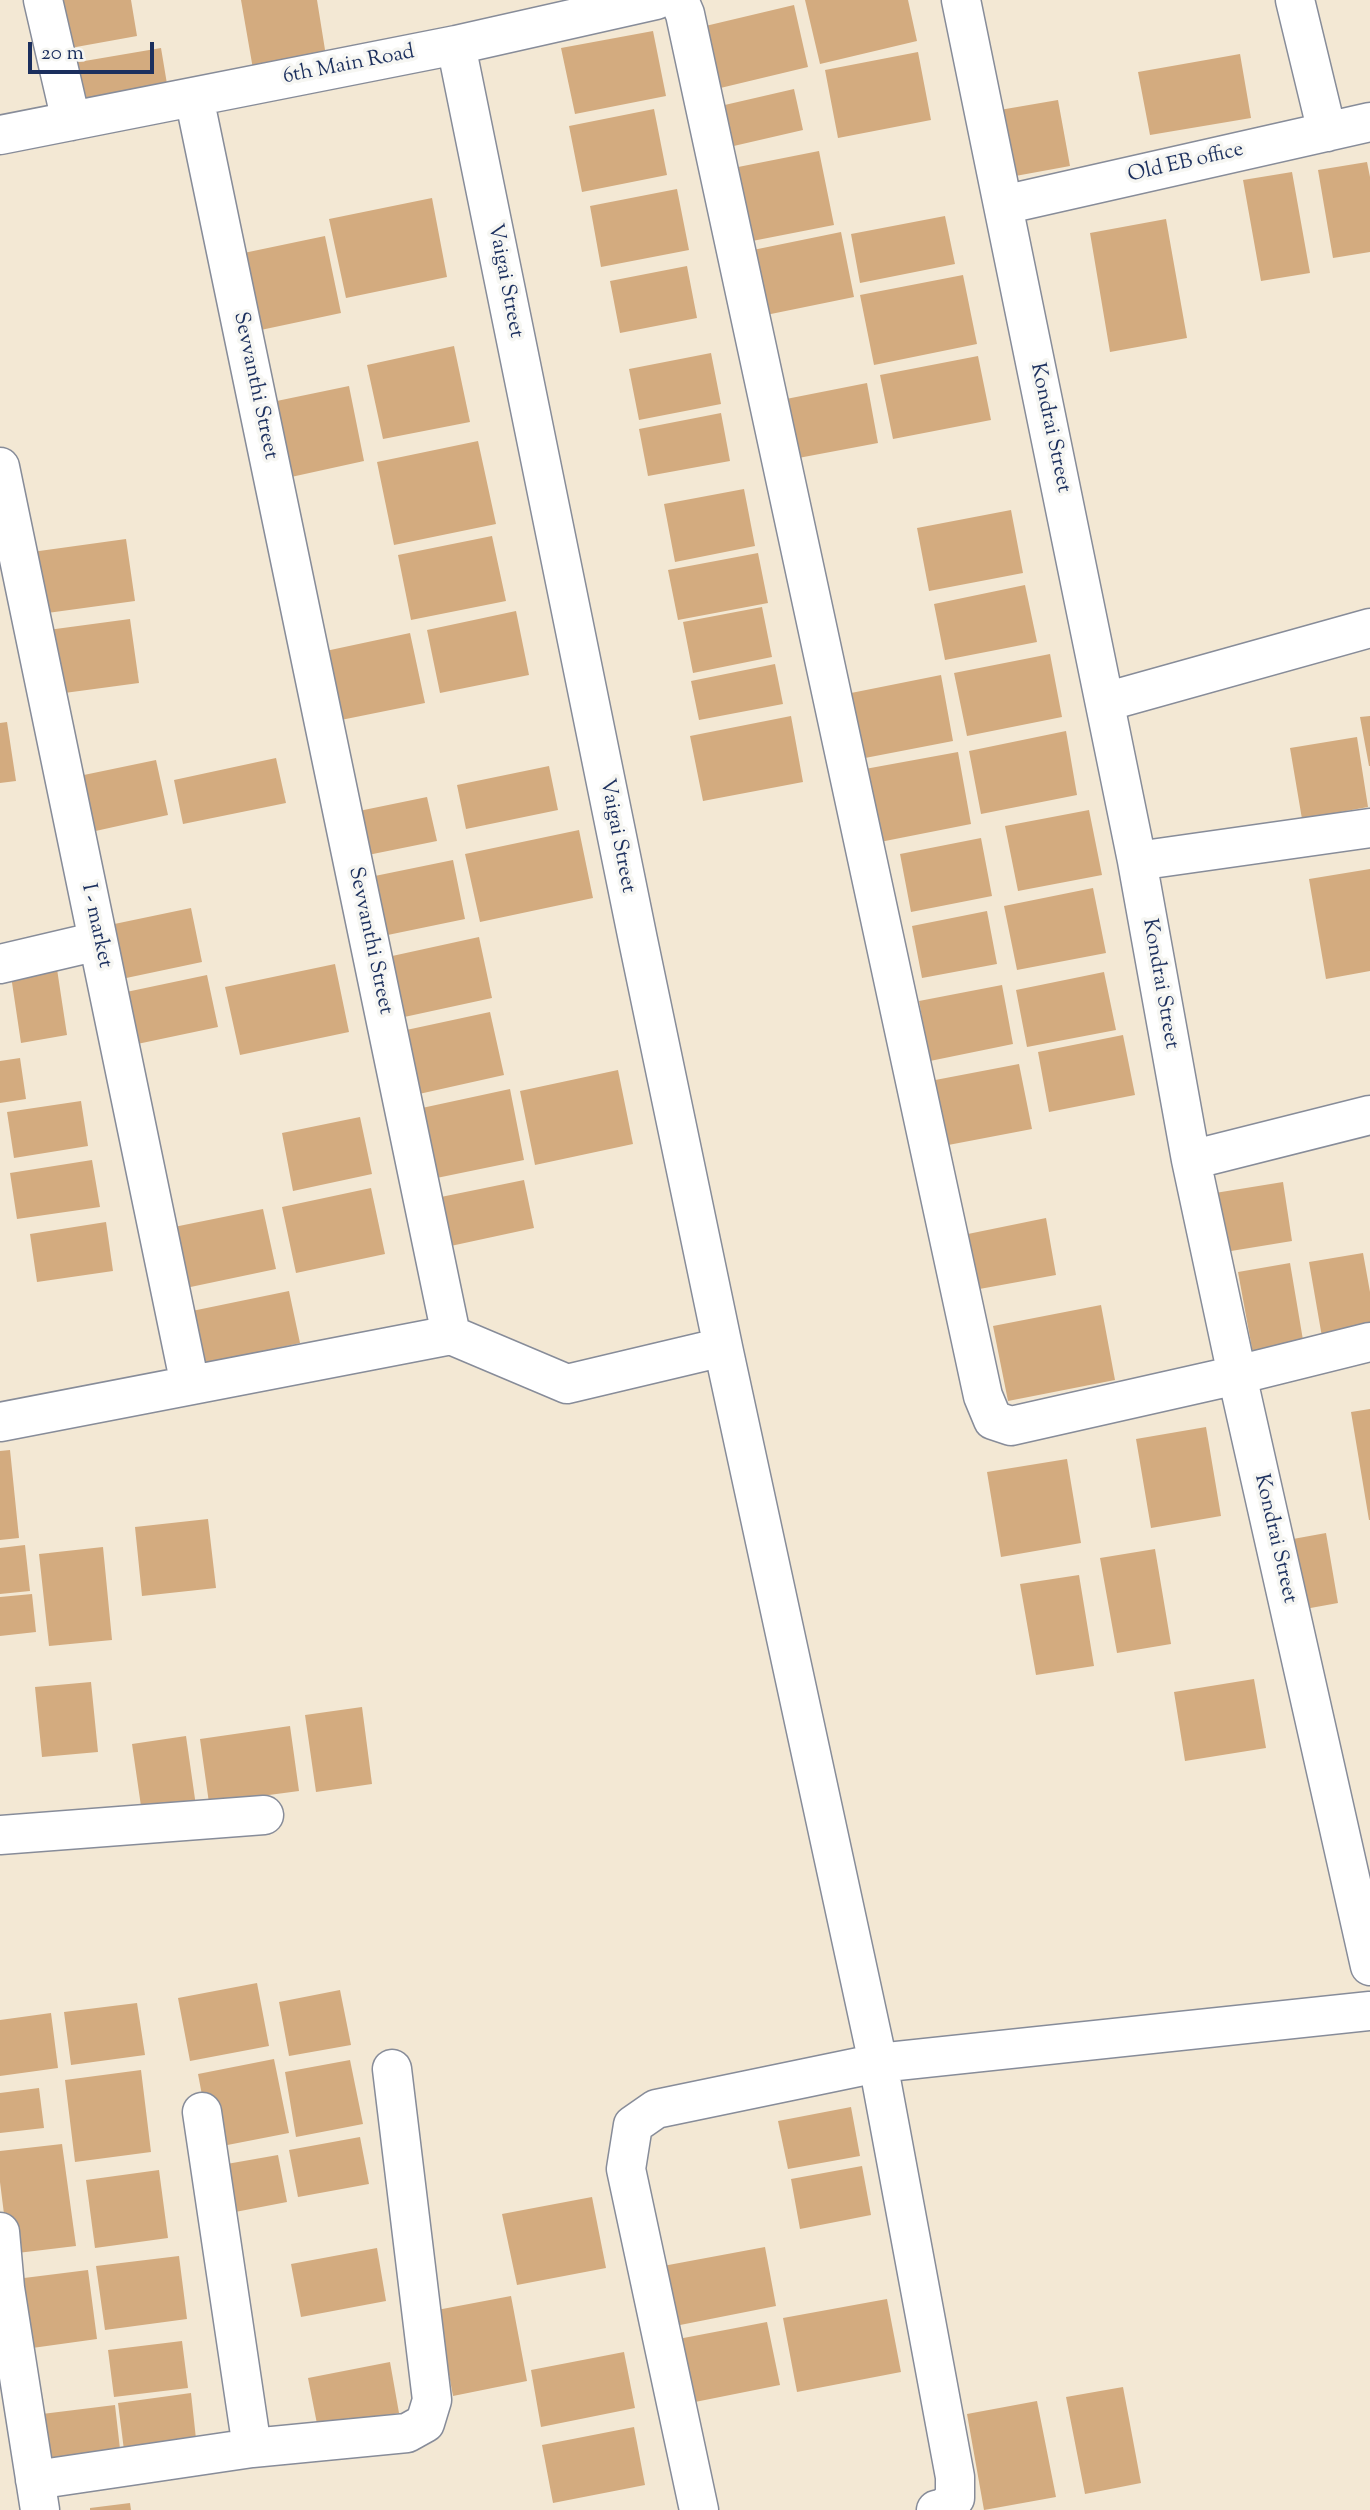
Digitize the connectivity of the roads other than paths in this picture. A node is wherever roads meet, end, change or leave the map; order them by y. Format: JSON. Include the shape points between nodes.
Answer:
{"nodes":[{"id":1,"x":43,"y":0,"type":"edge"},
{"id":2,"x":656,"y":0,"type":"edge"},
{"id":3,"x":679,"y":0,"type":"edge"},
{"id":4,"x":961,"y":0,"type":"edge"},
{"id":5,"x":1295,"y":0,"type":"edge"},
{"id":6,"x":456,"y":45,"type":"junction"},
{"id":7,"x":194,"y":97,"type":"junction"},
{"id":8,"x":71,"y":121,"type":"junction"},
{"id":9,"x":1370,"y":122,"type":"edge"},
{"id":10,"x":1326,"y":132,"type":"junction"},
{"id":11,"x":0,"y":135,"type":"edge"},
{"id":12,"x":1003,"y":205,"type":"junction"},
{"id":13,"x":0,"y":467,"type":"edge"},
{"id":14,"x":1370,"y":628,"type":"edge"},
{"id":15,"x":1105,"y":702,"type":"junction"},
{"id":16,"x":1370,"y":828,"type":"edge"},
{"id":17,"x":1137,"y":860,"type":"junction"},
{"id":18,"x":98,"y":941,"type":"junction"},
{"id":19,"x":0,"y":964,"type":"edge"},
{"id":20,"x":1370,"y":1115,"type":"edge"},
{"id":21,"x":1191,"y":1160,"type":"junction"},
{"id":22,"x":451,"y":1335,"type":"junction"},
{"id":23,"x":1370,"y":1342,"type":"edge"},
{"id":24,"x":723,"y":1347,"type":"junction"},
{"id":25,"x":1237,"y":1375,"type":"junction"},
{"id":26,"x":190,"y":1385,"type":"junction"},
{"id":27,"x":0,"y":1422,"type":"edge"},
{"id":28,"x":264,"y":1815,"type":"dead end"},
{"id":29,"x":0,"y":1835,"type":"edge"},
{"id":30,"x":1370,"y":1966,"type":"edge"},
{"id":31,"x":1370,"y":2011,"type":"edge"},
{"id":32,"x":878,"y":2063,"type":"junction"},
{"id":33,"x":392,"y":2069,"type":"dead end"},
{"id":34,"x":202,"y":2112,"type":"dead end"},
{"id":35,"x":0,"y":2232,"type":"edge"},
{"id":36,"x":252,"y":2448,"type":"junction"},
{"id":37,"x":38,"y":2495,"type":"edge"},
{"id":38,"x":699,"y":2510,"type":"edge"},
{"id":39,"x":936,"y":2510,"type":"edge"}],
"edges":[{"from":1,"to":8,"type":"street"},
{"from":2,"to":6,"type":"street","name":"6th Main Road"},
{"from":3,"to":25,"type":"street","via":[[983,1396],[993,1420],[1011,1426]]},
{"from":4,"to":12,"type":"street","name":"Kondrai Street"},
{"from":5,"to":10,"type":"street"},
{"from":6,"to":7,"type":"street","name":"6th Main Road"},
{"from":6,"to":24,"type":"street","name":"Vaigai Street"},
{"from":7,"to":8,"type":"street","name":"6th Main Road"},
{"from":7,"to":22,"type":"street","name":"Sevvanthi Street"},
{"from":8,"to":11,"type":"street","name":"6th Main Road"},
{"from":9,"to":10,"type":"street","name":"Old EB office"},
{"from":10,"to":12,"type":"street","name":"Old EB office"},
{"from":12,"to":15,"type":"street","name":"Kondrai Street"},
{"from":13,"to":18,"type":"street","name":"I - market"},
{"from":14,"to":15,"type":"street"},
{"from":15,"to":17,"type":"street","name":"Kondrai Street"},
{"from":16,"to":17,"type":"street"},
{"from":17,"to":21,"type":"street","name":"Kondrai Street"},
{"from":18,"to":19,"type":"street","name":"I - market"},
{"from":18,"to":26,"type":"street","name":"I - market"},
{"from":20,"to":21,"type":"street"},
{"from":21,"to":25,"type":"street","name":"Kondrai Street"},
{"from":22,"to":24,"type":"street","via":[[567,1384]]},
{"from":22,"to":26,"type":"street"},
{"from":23,"to":25,"type":"street"},
{"from":24,"to":32,"type":"street","name":"Vaigai Street"},
{"from":25,"to":30,"type":"street","name":"Kondrai Street"},
{"from":26,"to":27,"type":"street"},
{"from":28,"to":29,"type":"street"},
{"from":31,"to":32,"type":"street"},
{"from":32,"to":38,"type":"street","via":[[656,2109],[633,2125],[626,2169]]},
{"from":32,"to":39,"type":"street","name":"Vaigai Street","via":[[955,2477],[955,2498]]},
{"from":33,"to":36,"type":"street","via":[[432,2400],[425,2423],[407,2433]]},
{"from":34,"to":36,"type":"street"},
{"from":35,"to":37,"type":"street"},
{"from":36,"to":37,"type":"street"}]}
